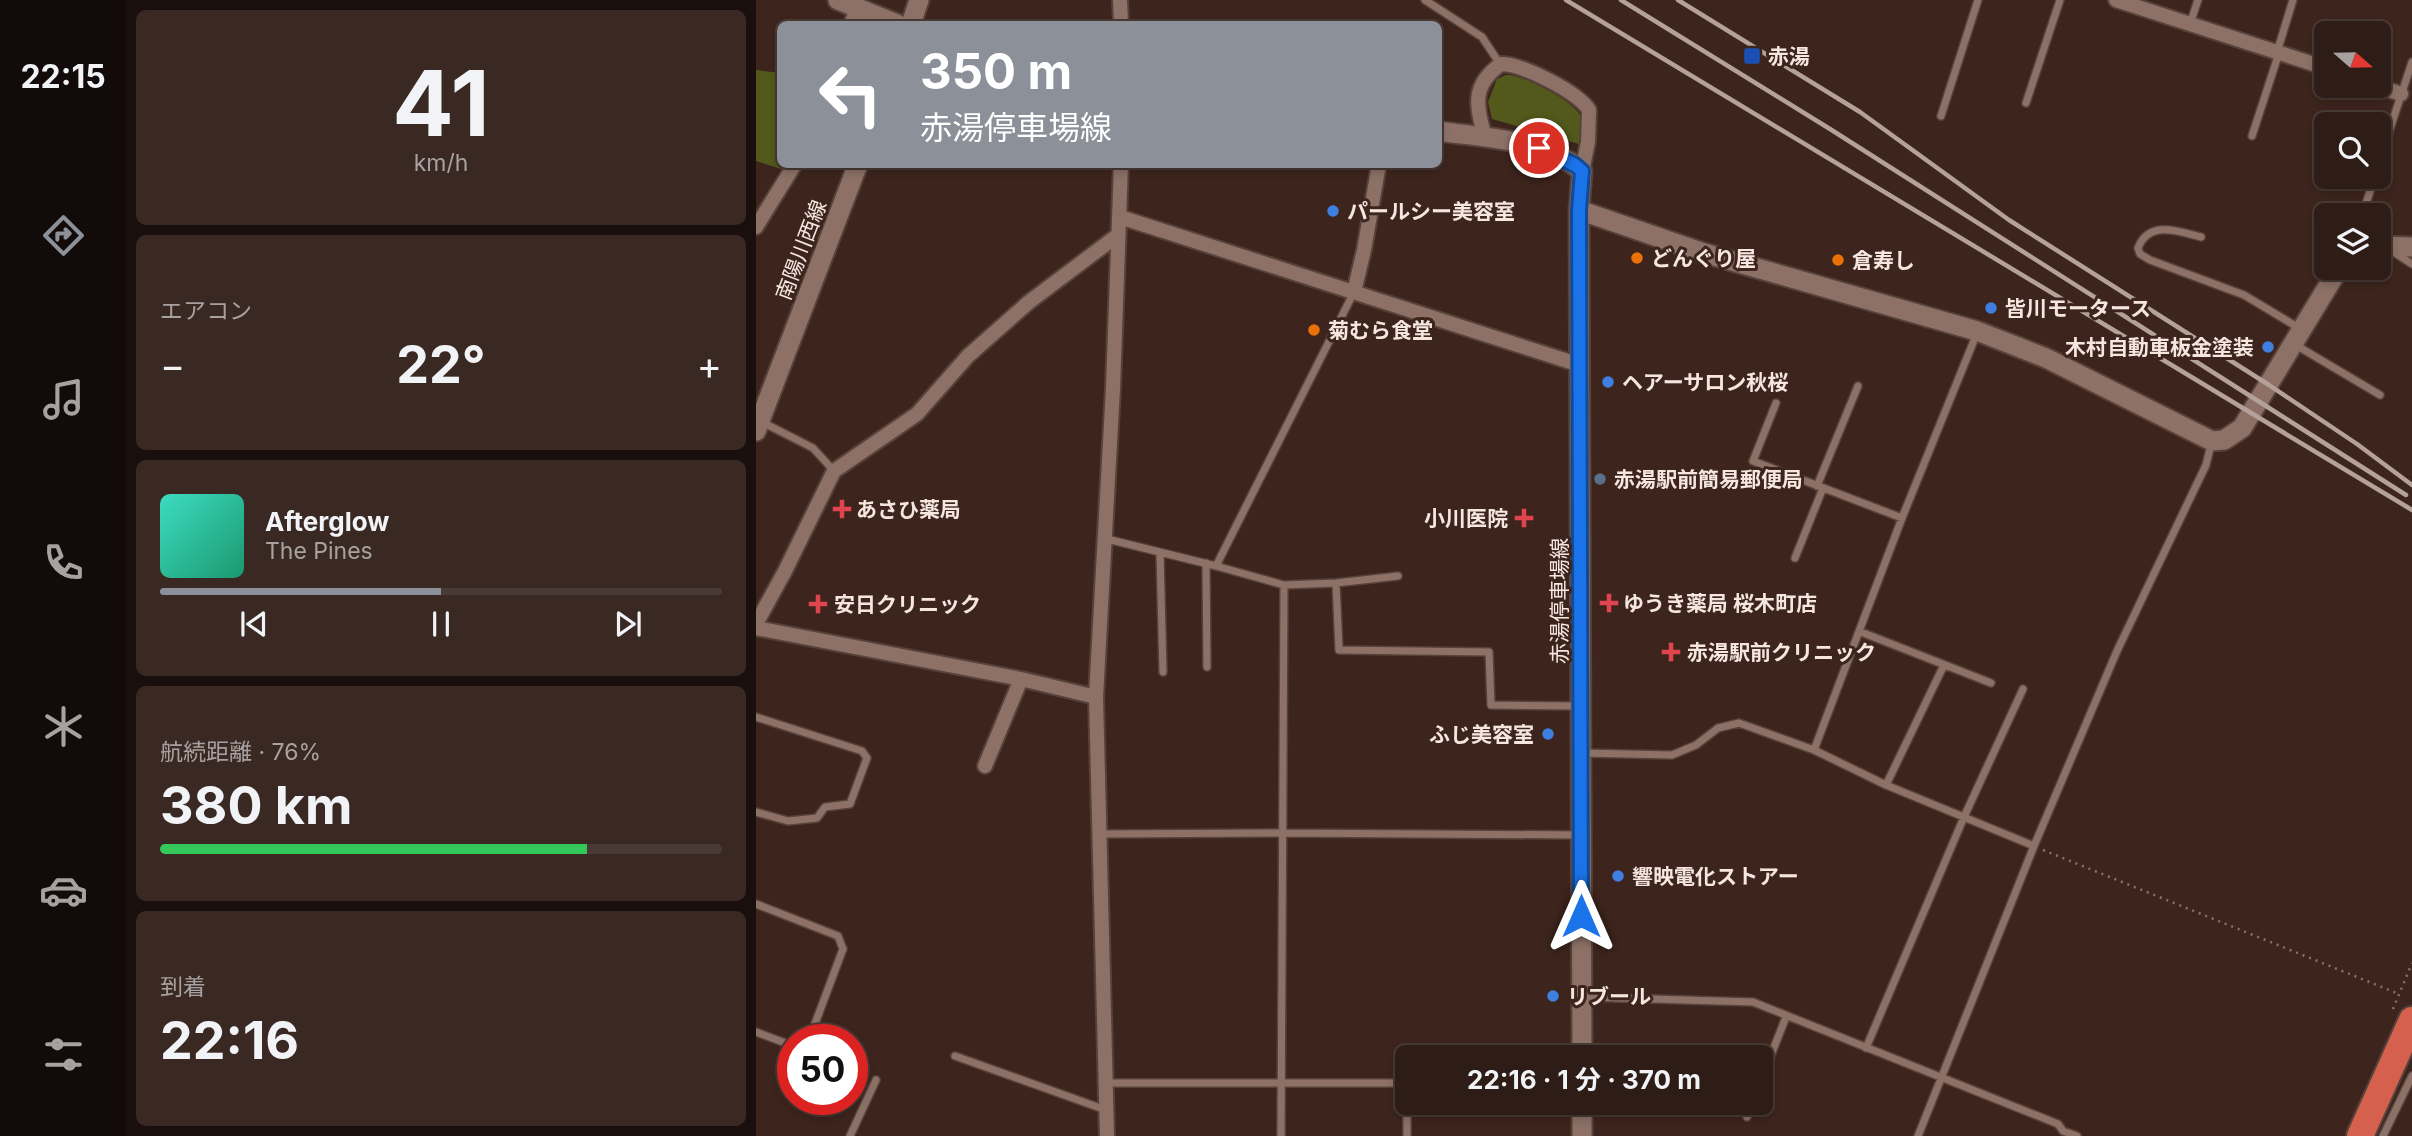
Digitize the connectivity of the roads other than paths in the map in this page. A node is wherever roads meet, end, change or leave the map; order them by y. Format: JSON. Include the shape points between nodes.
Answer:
{"nodes":[{"id":1,"x":838,"y":0,"type":"edge"},
{"id":2,"x":919,"y":0,"type":"edge"},
{"id":3,"x":1120,"y":0,"type":"edge"},
{"id":4,"x":1425,"y":0,"type":"edge"},
{"id":5,"x":1978,"y":0,"type":"edge"},
{"id":6,"x":2060,"y":0,"type":"edge"},
{"id":7,"x":2116,"y":0,"type":"edge"},
{"id":8,"x":2198,"y":0,"type":"edge"},
{"id":9,"x":2293,"y":0,"type":"edge"},
{"id":10,"x":2144,"y":4,"type":"edge"},
{"id":11,"x":854,"y":16,"type":"edge"},
{"id":12,"x":881,"y":21,"type":"edge"},
{"id":13,"x":912,"y":21,"type":"edge"},
{"id":14,"x":1121,"y":21,"type":"edge"},
{"id":15,"x":2190,"y":24,"type":"junction"},
{"id":16,"x":2278,"y":52,"type":"junction"},
{"id":17,"x":2412,"y":62,"type":"edge"},
{"id":18,"x":1501,"y":64,"type":"junction"},
{"id":19,"x":2314,"y":64,"type":"edge"},
{"id":20,"x":2391,"y":91,"type":"edge"},
{"id":21,"x":2401,"y":94,"type":"junction"},
{"id":22,"x":2026,"y":103,"type":"dead end"},
{"id":23,"x":1941,"y":116,"type":"dead end"},
{"id":24,"x":2391,"y":125,"type":"edge"},
{"id":25,"x":1442,"y":132,"type":"edge"},
{"id":26,"x":2252,"y":136,"type":"dead end"},
{"id":27,"x":1485,"y":138,"type":"junction"},
{"id":28,"x":793,"y":168,"type":"edge"},
{"id":29,"x":856,"y":168,"type":"edge"},
{"id":30,"x":1121,"y":168,"type":"edge"},
{"id":31,"x":1378,"y":168,"type":"edge"},
{"id":32,"x":1582,"y":171,"type":"junction"},
{"id":33,"x":1579,"y":210,"type":"junction"},
{"id":34,"x":1120,"y":217,"type":"junction"},
{"id":35,"x":756,"y":227,"type":"edge"},
{"id":36,"x":1118,"y":234,"type":"junction"},
{"id":37,"x":2201,"y":237,"type":"dead end"},
{"id":38,"x":2391,"y":246,"type":"edge"},
{"id":39,"x":2412,"y":247,"type":"edge"},
{"id":40,"x":2391,"y":252,"type":"edge"},
{"id":41,"x":2412,"y":264,"type":"edge"},
{"id":42,"x":2332,"y":280,"type":"edge"},
{"id":43,"x":1354,"y":292,"type":"junction"},
{"id":44,"x":1977,"y":331,"type":"junction"},
{"id":45,"x":2298,"y":337,"type":"junction"},
{"id":46,"x":1580,"y":365,"type":"junction"},
{"id":47,"x":1858,"y":386,"type":"dead end"},
{"id":48,"x":2380,"y":395,"type":"dead end"},
{"id":49,"x":1776,"y":403,"type":"dead end"},
{"id":50,"x":757,"y":424,"type":"edge"},
{"id":51,"x":2212,"y":441,"type":"junction"},
{"id":52,"x":834,"y":471,"type":"junction"},
{"id":53,"x":1820,"y":487,"type":"junction"},
{"id":54,"x":1902,"y":518,"type":"junction"},
{"id":55,"x":1103,"y":538,"type":"junction"},
{"id":56,"x":1160,"y":554,"type":"junction"},
{"id":57,"x":1795,"y":558,"type":"dead end"},
{"id":58,"x":1206,"y":563,"type":"junction"},
{"id":59,"x":1216,"y":566,"type":"junction"},
{"id":60,"x":1398,"y":576,"type":"dead end"},
{"id":61,"x":1336,"y":583,"type":"junction"},
{"id":62,"x":1284,"y":585,"type":"junction"},
{"id":63,"x":756,"y":626,"type":"edge"},
{"id":64,"x":1861,"y":632,"type":"junction"},
{"id":65,"x":1944,"y":665,"type":"junction"},
{"id":66,"x":1207,"y":667,"type":"dead end"},
{"id":67,"x":1163,"y":672,"type":"dead end"},
{"id":68,"x":1021,"y":679,"type":"junction"},
{"id":69,"x":1991,"y":682,"type":"dead end"},
{"id":70,"x":2023,"y":690,"type":"dead end"},
{"id":71,"x":1096,"y":697,"type":"junction"},
{"id":72,"x":1582,"y":706,"type":"junction"},
{"id":73,"x":756,"y":717,"type":"edge"},
{"id":74,"x":1814,"y":750,"type":"junction"},
{"id":75,"x":1580,"y":753,"type":"junction"},
{"id":76,"x":985,"y":766,"type":"dead end"},
{"id":77,"x":1886,"y":785,"type":"junction"},
{"id":78,"x":756,"y":812,"type":"edge"},
{"id":79,"x":1964,"y":817,"type":"junction"},
{"id":80,"x":1283,"y":832,"type":"junction"},
{"id":81,"x":1098,"y":834,"type":"junction"},
{"id":82,"x":1582,"y":835,"type":"junction"},
{"id":83,"x":2034,"y":846,"type":"junction"},
{"id":84,"x":756,"y":904,"type":"edge"},
{"id":85,"x":1581,"y":997,"type":"junction"},
{"id":86,"x":1786,"y":1017,"type":"junction"},
{"id":87,"x":2412,"y":1020,"type":"edge"},
{"id":88,"x":815,"y":1024,"type":"edge"},
{"id":89,"x":756,"y":1032,"type":"edge"},
{"id":90,"x":777,"y":1040,"type":"edge"},
{"id":91,"x":1582,"y":1045,"type":"edge"},
{"id":92,"x":1866,"y":1048,"type":"junction"},
{"id":93,"x":1773,"y":1050,"type":"edge"},
{"id":94,"x":955,"y":1056,"type":"dead end"},
{"id":95,"x":2412,"y":1076,"type":"edge"},
{"id":96,"x":1941,"y":1077,"type":"junction"},
{"id":97,"x":876,"y":1080,"type":"dead end"},
{"id":98,"x":1105,"y":1083,"type":"junction"},
{"id":99,"x":1395,"y":1083,"type":"edge"},
{"id":100,"x":1281,"y":1084,"type":"junction"},
{"id":101,"x":1106,"y":1110,"type":"junction"},
{"id":102,"x":1407,"y":1115,"type":"edge"},
{"id":103,"x":1582,"y":1115,"type":"edge"},
{"id":104,"x":2062,"y":1133,"type":"edge"},
{"id":105,"x":850,"y":1136,"type":"edge"},
{"id":106,"x":1107,"y":1136,"type":"edge"},
{"id":107,"x":1281,"y":1136,"type":"edge"},
{"id":108,"x":1407,"y":1136,"type":"edge"},
{"id":109,"x":1583,"y":1136,"type":"edge"},
{"id":110,"x":1918,"y":1136,"type":"edge"},
{"id":111,"x":2077,"y":1136,"type":"edge"},
{"id":112,"x":2360,"y":1136,"type":"edge"},
{"id":113,"x":2383,"y":1136,"type":"edge"}],
"edges":[{"from":1,"to":11,"type":"main road"},
{"from":2,"to":13,"type":"main road"},
{"from":3,"to":14,"type":"street"},
{"from":4,"to":18,"type":"lane","via":[[1482,37]]},
{"from":5,"to":23,"type":"lane"},
{"from":6,"to":22,"type":"lane"},
{"from":7,"to":10,"type":"street"},
{"from":8,"to":15,"type":"lane"},
{"from":9,"to":16,"type":"lane"},
{"from":10,"to":15,"type":"street"},
{"from":11,"to":12,"type":"main road"},
{"from":15,"to":16,"type":"street"},
{"from":16,"to":19,"type":"street"},
{"from":16,"to":26,"type":"lane"},
{"from":17,"to":21,"type":"lane"},
{"from":18,"to":27,"type":"street","via":[[1482,82],[1476,103]]},
{"from":18,"to":32,"type":"street","via":[[1521,67],[1585,104],[1589,125]]},
{"from":20,"to":21,"type":"street"},
{"from":21,"to":24,"type":"lane"},
{"from":25,"to":27,"type":"main road"},
{"from":27,"to":32,"type":"main road","via":[[1539,148]]},
{"from":28,"to":35,"type":"street"},
{"from":29,"to":50,"type":"main road","name":"南陽川西線"},
{"from":30,"to":34,"type":"street"},
{"from":31,"to":43,"type":"street"},
{"from":32,"to":33,"type":"main road","name":"赤湯停車場線"},
{"from":33,"to":44,"type":"main road","via":[[1704,253]]},
{"from":33,"to":46,"type":"main road","name":"赤湯停車場線"},
{"from":34,"to":36,"type":"street"},
{"from":34,"to":43,"type":"street"},
{"from":36,"to":52,"type":"street","via":[[968,356],[917,414]]},
{"from":36,"to":55,"type":"street"},
{"from":37,"to":45,"type":"lane","via":[[2155,229],[2138,248],[2150,260],[2244,295]]},
{"from":38,"to":39,"type":"main road"},
{"from":40,"to":41,"type":"lane"},
{"from":42,"to":45,"type":"main road"},
{"from":43,"to":46,"type":"street"},
{"from":43,"to":59,"type":"lane"},
{"from":44,"to":51,"type":"main road","via":[[2046,358]]},
{"from":44,"to":54,"type":"lane"},
{"from":45,"to":48,"type":"lane"},
{"from":45,"to":51,"type":"main road","via":[[2242,428],[2224,440]]},
{"from":46,"to":72,"type":"main road","name":"赤湯停車場線"},
{"from":47,"to":53,"type":"lane"},
{"from":49,"to":53,"type":"lane","via":[[1753,461]]},
{"from":50,"to":52,"type":"lane","via":[[813,448]]},
{"from":51,"to":83,"type":"lane","via":[[2206,464],[2117,651]]},
{"from":52,"to":63,"type":"street"},
{"from":53,"to":54,"type":"lane"},
{"from":53,"to":57,"type":"lane"},
{"from":54,"to":64,"type":"lane"},
{"from":55,"to":56,"type":"lane"},
{"from":55,"to":71,"type":"street"},
{"from":56,"to":58,"type":"lane"},
{"from":56,"to":67,"type":"lane"},
{"from":58,"to":59,"type":"lane"},
{"from":58,"to":66,"type":"lane"},
{"from":59,"to":62,"type":"lane"},
{"from":60,"to":61,"type":"lane"},
{"from":61,"to":62,"type":"lane"},
{"from":61,"to":72,"type":"lane","via":[[1339,650],[1489,652],[1491,705]]},
{"from":62,"to":80,"type":"lane"},
{"from":63,"to":68,"type":"street"},
{"from":64,"to":65,"type":"lane"},
{"from":64,"to":74,"type":"lane"},
{"from":65,"to":69,"type":"lane"},
{"from":65,"to":77,"type":"lane"},
{"from":68,"to":71,"type":"street"},
{"from":68,"to":76,"type":"street"},
{"from":70,"to":79,"type":"lane"},
{"from":71,"to":81,"type":"street"},
{"from":72,"to":75,"type":"main road","name":"赤湯停車場線"},
{"from":73,"to":78,"type":"lane","via":[[862,751],[867,758],[850,804],[825,807],[817,818],[788,821]]},
{"from":74,"to":75,"type":"lane","via":[[1739,723],[1718,728],[1696,745],[1672,755]]},
{"from":74,"to":77,"type":"lane"},
{"from":75,"to":82,"type":"main road","name":"赤湯停車場線"},
{"from":77,"to":79,"type":"lane"},
{"from":79,"to":83,"type":"lane"},
{"from":79,"to":92,"type":"lane"},
{"from":80,"to":81,"type":"lane"},
{"from":80,"to":82,"type":"lane"},
{"from":80,"to":100,"type":"lane"},
{"from":81,"to":98,"type":"street"},
{"from":82,"to":85,"type":"main road","name":"赤湯停車場線"},
{"from":83,"to":96,"type":"lane"},
{"from":84,"to":88,"type":"lane","via":[[838,936],[843,948]]},
{"from":85,"to":86,"type":"lane","via":[[1753,1002]]},
{"from":85,"to":91,"type":"main road","name":"赤湯停車場線"},
{"from":86,"to":92,"type":"lane"},
{"from":86,"to":93,"type":"lane"},
{"from":87,"to":112,"type":"highway"},
{"from":89,"to":90,"type":"lane"},
{"from":92,"to":96,"type":"lane"},
{"from":94,"to":101,"type":"lane"},
{"from":95,"to":113,"type":"lane"},
{"from":96,"to":104,"type":"lane","via":[[2058,1124]]},
{"from":96,"to":110,"type":"lane"},
{"from":97,"to":105,"type":"lane"},
{"from":98,"to":100,"type":"lane"},
{"from":98,"to":101,"type":"street"},
{"from":99,"to":100,"type":"lane"},
{"from":100,"to":107,"type":"lane"},
{"from":101,"to":106,"type":"street"},
{"from":102,"to":108,"type":"lane"},
{"from":103,"to":109,"type":"main road"},
{"from":104,"to":111,"type":"lane"}]}
